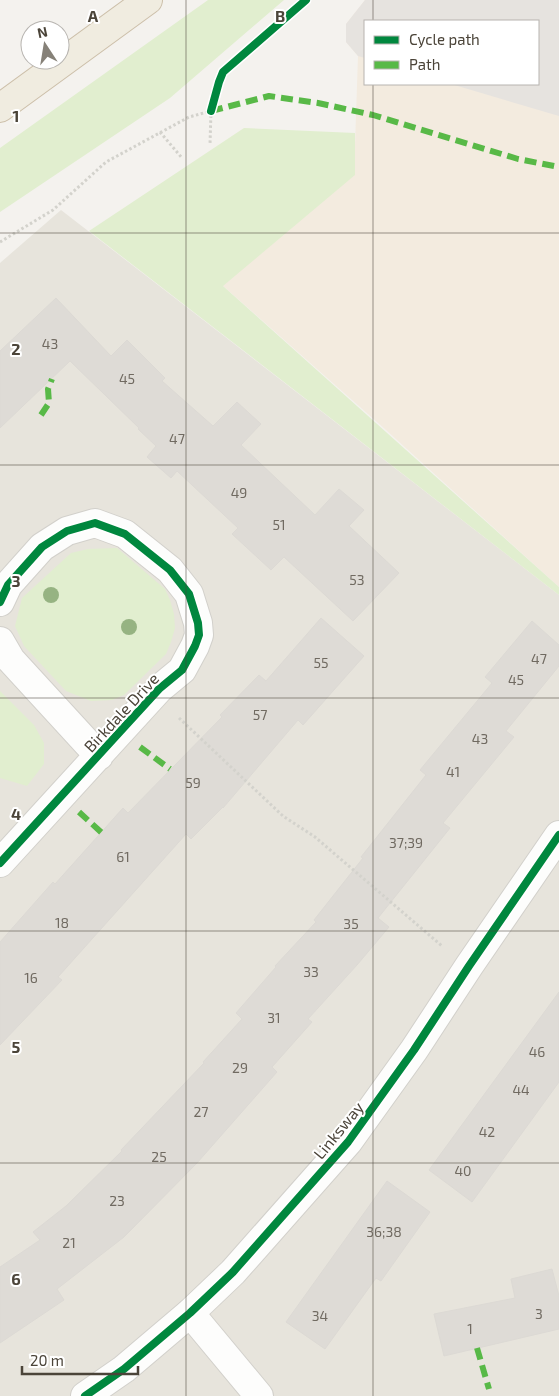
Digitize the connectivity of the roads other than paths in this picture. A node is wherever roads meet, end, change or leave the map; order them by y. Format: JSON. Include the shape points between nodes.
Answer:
{"nodes":[{"id":1,"x":148,"y":0,"type":"edge"},
{"id":2,"x":0,"y":108,"type":"edge"},
{"id":3,"x":0,"y":602,"type":"edge"},
{"id":4,"x":0,"y":641,"type":"edge"},
{"id":5,"x":98,"y":756,"type":"junction"},
{"id":6,"x":559,"y":834,"type":"edge"},
{"id":7,"x":0,"y":862,"type":"edge"},
{"id":8,"x":190,"y":1313,"type":"junction"},
{"id":9,"x":85,"y":1396,"type":"edge"},
{"id":10,"x":259,"y":1396,"type":"edge"}],
"edges":[{"from":1,"to":2,"type":"highway"},
{"from":3,"to":5,"type":"street","name":"Birkdale Drive","via":[[8,585],[42,547],[67,531],[95,523],[125,534],[170,570],[189,594],[198,623],[198,635],[182,670],[159,689]]},
{"from":4,"to":5,"type":"street","name":"Birkdale Drive","via":[[11,660]]},
{"from":5,"to":7,"type":"street","name":"Birkdale Drive"},
{"from":6,"to":8,"type":"street","name":"Linksway","via":[[348,1142],[232,1272]]},
{"from":8,"to":9,"type":"street","name":"Linksway","via":[[124,1369]]},
{"from":8,"to":10,"type":"street"}]}
